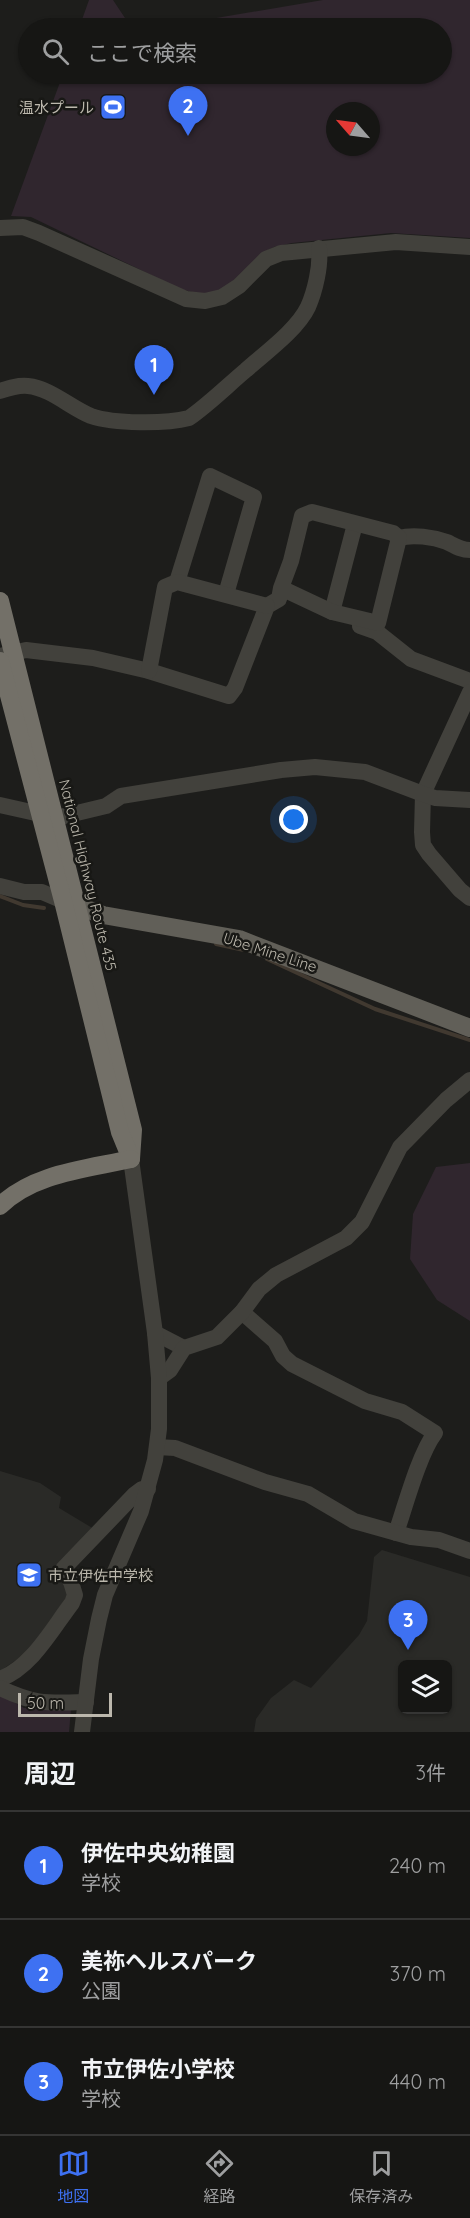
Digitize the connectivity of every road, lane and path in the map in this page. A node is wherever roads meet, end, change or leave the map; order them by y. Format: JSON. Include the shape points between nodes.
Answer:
{"nodes":[{"id":1,"x":0,"y":228,"type":"edge"},
{"id":2,"x":470,"y":247,"type":"edge"},
{"id":3,"x":319,"y":248,"type":"junction"},
{"id":4,"x":0,"y":391,"type":"edge"},
{"id":5,"x":354,"y":525,"type":"junction"},
{"id":6,"x":399,"y":538,"type":"junction"},
{"id":7,"x":470,"y":550,"type":"edge"},
{"id":8,"x":177,"y":582,"type":"junction"},
{"id":9,"x":281,"y":588,"type":"junction"},
{"id":10,"x":226,"y":594,"type":"junction"},
{"id":11,"x":0,"y":601,"type":"edge"},
{"id":12,"x":267,"y":606,"type":"junction"},
{"id":13,"x":332,"y":612,"type":"junction"},
{"id":14,"x":349,"y":616,"type":"junction"},
{"id":15,"x":4,"y":657,"type":"edge"},
{"id":16,"x":149,"y":671,"type":"junction"},
{"id":17,"x":470,"y":681,"type":"edge"},
{"id":18,"x":470,"y":692,"type":"edge"},
{"id":19,"x":423,"y":794,"type":"junction"},
{"id":20,"x":470,"y":800,"type":"edge"},
{"id":21,"x":0,"y":805,"type":"edge"},
{"id":22,"x":48,"y":816,"type":"junction"},
{"id":23,"x":0,"y":886,"type":"edge"},
{"id":24,"x":470,"y":898,"type":"edge"},
{"id":25,"x":70,"y":904,"type":"junction"},
{"id":26,"x":470,"y":1028,"type":"edge"},
{"id":27,"x":470,"y":1080,"type":"edge"},
{"id":28,"x":131,"y":1159,"type":"junction"},
{"id":29,"x":0,"y":1206,"type":"edge"},
{"id":30,"x":242,"y":1312,"type":"junction"},
{"id":31,"x":155,"y":1333,"type":"junction"},
{"id":32,"x":184,"y":1348,"type":"junction"},
{"id":33,"x":159,"y":1378,"type":"junction"},
{"id":34,"x":157,"y":1447,"type":"junction"},
{"id":35,"x":148,"y":1489,"type":"junction"},
{"id":36,"x":396,"y":1533,"type":"junction"},
{"id":37,"x":470,"y":1551,"type":"edge"},
{"id":38,"x":0,"y":1679,"type":"edge"},
{"id":39,"x":0,"y":1688,"type":"edge"},
{"id":40,"x":86,"y":1702,"type":"junction"},
{"id":41,"x":82,"y":1732,"type":"edge"}],
"edges":[{"from":1,"to":3,"type":"street","via":[[23,227],[186,299],[205,301],[222,297],[239,286],[266,259],[280,253]]},
{"from":2,"to":3,"type":"street","via":[[396,242]]},
{"from":3,"to":4,"type":"street","via":[[307,309],[281,338],[189,418],[112,420],[94,417],[29,386]]},
{"from":5,"to":6,"type":"street","via":[[393,533]]},
{"from":5,"to":9,"type":"street","via":[[312,512],[302,516]]},
{"from":5,"to":13,"type":"street"},
{"from":6,"to":7,"type":"street","via":[[433,538]]},
{"from":6,"to":14,"type":"street","via":[[378,623]]},
{"from":8,"to":10,"type":"street"},
{"from":8,"to":10,"type":"street","via":[[210,476],[254,497]]},
{"from":8,"to":16,"type":"street","via":[[165,587]]},
{"from":9,"to":12,"type":"street","via":[[279,599]]},
{"from":9,"to":13,"type":"street"},
{"from":10,"to":12,"type":"street"},
{"from":11,"to":15,"type":"highway","name":"National Highway Route 435"},
{"from":12,"to":16,"type":"street","via":[[229,696]]},
{"from":13,"to":14,"type":"street"},
{"from":14,"to":17,"type":"street","via":[[353,623],[377,632],[411,658]]},
{"from":15,"to":16,"type":"street","via":[[26,650],[93,658]]},
{"from":15,"to":22,"type":"highway","name":"National Highway Route 435"},
{"from":18,"to":19,"type":"street"},
{"from":19,"to":20,"type":"street"},
{"from":19,"to":22,"type":"street","via":[[364,772],[315,767],[121,796],[106,806]]},
{"from":19,"to":24,"type":"street","via":[[423,845],[442,871]]},
{"from":21,"to":22,"type":"street"},
{"from":22,"to":25,"type":"highway","name":"National Highway Route 435"},
{"from":23,"to":25,"type":"street","via":[[42,892]]},
{"from":25,"to":26,"type":"main road","name":"Ube Mine Line","via":[[103,915],[239,939]]},
{"from":25,"to":28,"type":"highway","name":"National Highway Route 435","via":[[133,1130]]},
{"from":27,"to":30,"type":"street","via":[[400,1147],[363,1222],[346,1238],[276,1275],[259,1289]]},
{"from":28,"to":29,"type":"highway","via":[[29,1185]]},
{"from":28,"to":31,"type":"street"},
{"from":30,"to":32,"type":"street","via":[[218,1337]]},
{"from":30,"to":36,"type":"street","via":[[275,1341],[292,1364],[365,1401],[402,1412],[435,1433]]},
{"from":31,"to":32,"type":"street"},
{"from":31,"to":33,"type":"street"},
{"from":32,"to":33,"type":"street","via":[[170,1370]]},
{"from":33,"to":34,"type":"street"},
{"from":34,"to":35,"type":"street"},
{"from":34,"to":36,"type":"street","via":[[175,1448],[308,1494],[354,1521]]},
{"from":35,"to":38,"type":"street","via":[[134,1495],[63,1569],[75,1595],[72,1604],[32,1656]]},
{"from":35,"to":40,"type":"street","via":[[105,1595]]},
{"from":36,"to":37,"type":"street","via":[[439,1540]]},
{"from":39,"to":40,"type":"street","via":[[29,1701]]},
{"from":40,"to":41,"type":"street"}]}
